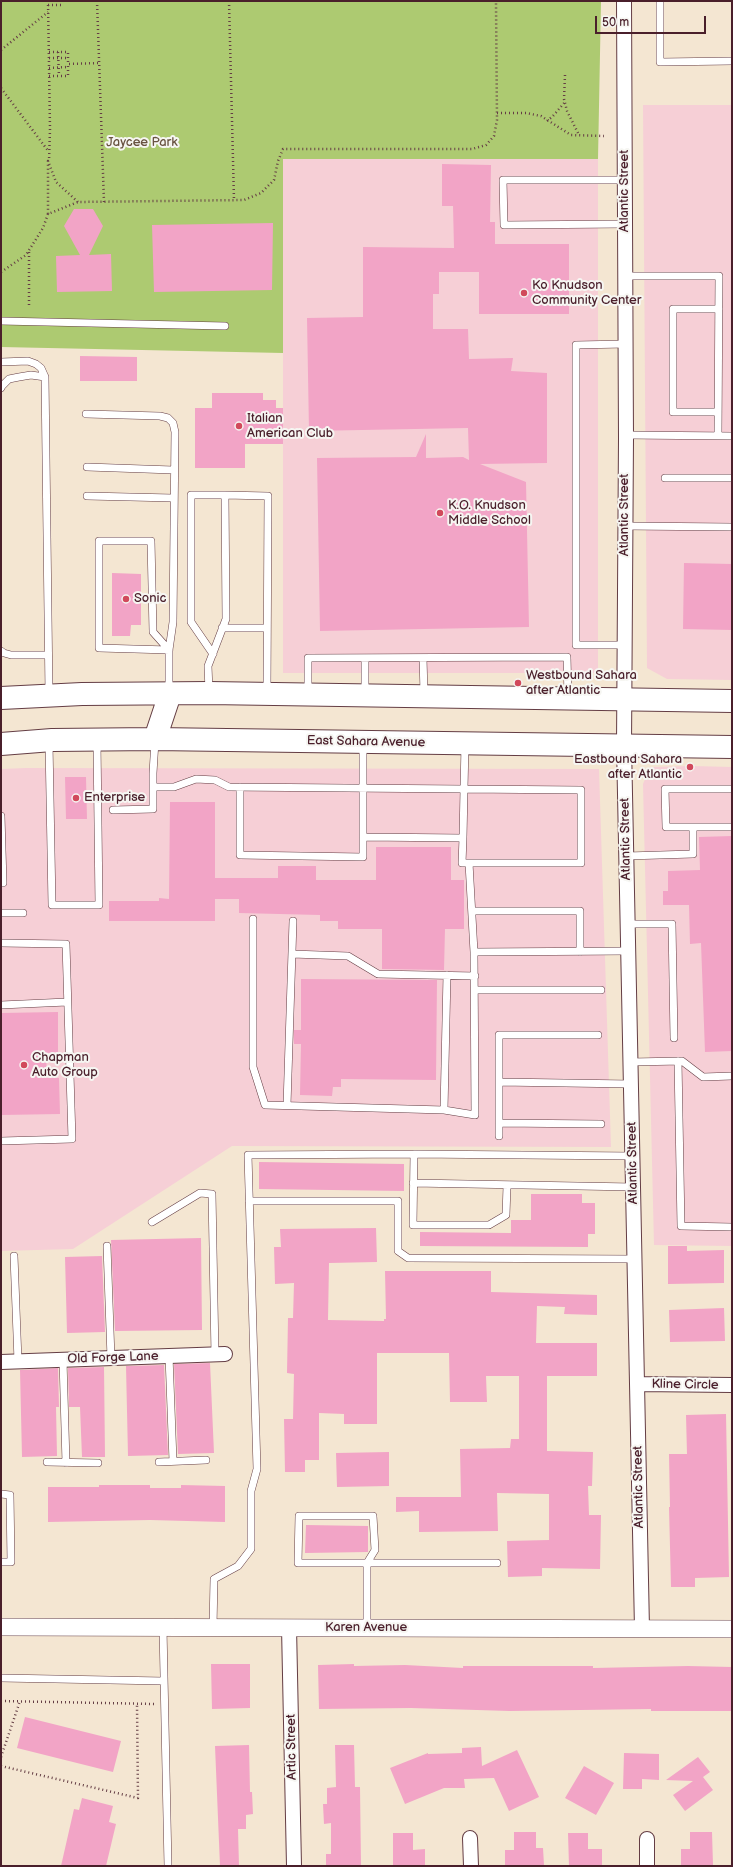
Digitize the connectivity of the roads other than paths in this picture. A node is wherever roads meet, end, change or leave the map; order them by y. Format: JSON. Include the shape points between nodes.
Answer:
{"nodes":[{"id":1,"x":624,"y":1,"type":"edge"},
{"id":2,"x":660,"y":1,"type":"edge"},
{"id":3,"x":732,"y":61,"type":"edge"},
{"id":4,"x":625,"y":180,"type":"junction"},
{"id":5,"x":625,"y":224,"type":"junction"},
{"id":6,"x":625,"y":276,"type":"junction"},
{"id":7,"x":719,"y":309,"type":"junction"},
{"id":8,"x":1,"y":321,"type":"edge"},
{"id":9,"x":225,"y":326,"type":"dead end"},
{"id":10,"x":625,"y":344,"type":"junction"},
{"id":11,"x":1,"y":362,"type":"edge"},
{"id":12,"x":45,"y":377,"type":"junction"},
{"id":13,"x":1,"y":388,"type":"edge"},
{"id":14,"x":718,"y":412,"type":"junction"},
{"id":15,"x":86,"y":414,"type":"dead end"},
{"id":16,"x":626,"y":435,"type":"junction"},
{"id":17,"x":718,"y":436,"type":"junction"},
{"id":18,"x":732,"y":436,"type":"edge"},
{"id":19,"x":87,"y":467,"type":"dead end"},
{"id":20,"x":173,"y":470,"type":"junction"},
{"id":21,"x":666,"y":478,"type":"dead end"},
{"id":22,"x":732,"y":478,"type":"edge"},
{"id":23,"x":225,"y":495,"type":"junction"},
{"id":24,"x":87,"y":496,"type":"dead end"},
{"id":25,"x":173,"y":498,"type":"junction"},
{"id":26,"x":625,"y":526,"type":"junction"},
{"id":27,"x":732,"y":527,"type":"edge"},
{"id":28,"x":222,"y":628,"type":"junction"},
{"id":29,"x":267,"y":628,"type":"junction"},
{"id":30,"x":576,"y":645,"type":"junction"},
{"id":31,"x":625,"y":645,"type":"junction"},
{"id":32,"x":1,"y":650,"type":"edge"},
{"id":33,"x":168,"y":650,"type":"junction"},
{"id":34,"x":213,"y":654,"type":"junction"},
{"id":35,"x":48,"y":655,"type":"junction"},
{"id":36,"x":567,"y":656,"type":"junction"},
{"id":37,"x":365,"y":658,"type":"junction"},
{"id":38,"x":423,"y":658,"type":"junction"},
{"id":39,"x":209,"y":693,"type":"junction"},
{"id":40,"x":170,"y":694,"type":"junction"},
{"id":41,"x":267,"y":694,"type":"junction"},
{"id":42,"x":49,"y":695,"type":"junction"},
{"id":43,"x":308,"y":695,"type":"junction"},
{"id":44,"x":364,"y":696,"type":"junction"},
{"id":45,"x":424,"y":697,"type":"junction"},
{"id":46,"x":1,"y":698,"type":"edge"},
{"id":47,"x":568,"y":699,"type":"junction"},
{"id":48,"x":625,"y":700,"type":"junction"},
{"id":49,"x":732,"y":702,"type":"edge"},
{"id":50,"x":155,"y":739,"type":"junction"},
{"id":51,"x":49,"y":740,"type":"junction"},
{"id":52,"x":97,"y":740,"type":"junction"},
{"id":53,"x":363,"y":742,"type":"junction"},
{"id":54,"x":1,"y":744,"type":"edge"},
{"id":55,"x":465,"y":744,"type":"junction"},
{"id":56,"x":624,"y":745,"type":"junction"},
{"id":57,"x":732,"y":747,"type":"edge"},
{"id":58,"x":240,"y":787,"type":"junction"},
{"id":59,"x":153,"y":788,"type":"junction"},
{"id":60,"x":363,"y":788,"type":"junction"},
{"id":61,"x":464,"y":789,"type":"junction"},
{"id":62,"x":732,"y":789,"type":"edge"},
{"id":63,"x":113,"y":810,"type":"dead end"},
{"id":64,"x":1,"y":816,"type":"edge"},
{"id":65,"x":732,"y":827,"type":"edge"},
{"id":66,"x":693,"y":828,"type":"junction"},
{"id":67,"x":363,"y":837,"type":"junction"},
{"id":68,"x":463,"y":838,"type":"junction"},
{"id":69,"x":627,"y":856,"type":"junction"},
{"id":70,"x":470,"y":863,"type":"junction"},
{"id":71,"x":1,"y":883,"type":"edge"},
{"id":72,"x":472,"y":911,"type":"junction"},
{"id":73,"x":1,"y":913,"type":"edge"},
{"id":74,"x":23,"y":914,"type":"dead end"},
{"id":75,"x":253,"y":919,"type":"dead end"},
{"id":76,"x":293,"y":921,"type":"dead end"},
{"id":77,"x":628,"y":924,"type":"junction"},
{"id":78,"x":1,"y":943,"type":"edge"},
{"id":79,"x":629,"y":951,"type":"junction"},
{"id":80,"x":474,"y":952,"type":"junction"},
{"id":81,"x":580,"y":952,"type":"junction"},
{"id":82,"x":292,"y":954,"type":"junction"},
{"id":83,"x":447,"y":975,"type":"junction"},
{"id":84,"x":475,"y":976,"type":"junction"},
{"id":85,"x":475,"y":990,"type":"junction"},
{"id":86,"x":601,"y":990,"type":"dead end"},
{"id":87,"x":67,"y":1002,"type":"junction"},
{"id":88,"x":1,"y":1005,"type":"edge"},
{"id":89,"x":598,"y":1035,"type":"dead end"},
{"id":90,"x":674,"y":1038,"type":"dead end"},
{"id":91,"x":678,"y":1061,"type":"junction"},
{"id":92,"x":631,"y":1062,"type":"junction"},
{"id":93,"x":732,"y":1076,"type":"edge"},
{"id":94,"x":498,"y":1082,"type":"junction"},
{"id":95,"x":631,"y":1084,"type":"junction"},
{"id":96,"x":287,"y":1105,"type":"junction"},
{"id":97,"x":444,"y":1110,"type":"junction"},
{"id":98,"x":499,"y":1124,"type":"junction"},
{"id":99,"x":601,"y":1124,"type":"dead end"},
{"id":100,"x":499,"y":1136,"type":"dead end"},
{"id":101,"x":1,"y":1141,"type":"edge"},
{"id":102,"x":414,"y":1154,"type":"junction"},
{"id":103,"x":633,"y":1156,"type":"junction"},
{"id":104,"x":413,"y":1184,"type":"junction"},
{"id":105,"x":507,"y":1186,"type":"junction"},
{"id":106,"x":633,"y":1187,"type":"junction"},
{"id":107,"x":250,"y":1201,"type":"junction"},
{"id":108,"x":152,"y":1222,"type":"dead end"},
{"id":109,"x":732,"y":1226,"type":"edge"},
{"id":110,"x":107,"y":1246,"type":"dead end"},
{"id":111,"x":14,"y":1256,"type":"dead end"},
{"id":112,"x":635,"y":1259,"type":"junction"},
{"id":113,"x":220,"y":1355,"type":"joint"},
{"id":114,"x":169,"y":1356,"type":"junction"},
{"id":115,"x":111,"y":1358,"type":"junction"},
{"id":116,"x":63,"y":1360,"type":"junction"},
{"id":117,"x":18,"y":1361,"type":"junction"},
{"id":118,"x":1,"y":1362,"type":"edge"},
{"id":119,"x":638,"y":1384,"type":"junction"},
{"id":120,"x":732,"y":1386,"type":"edge"},
{"id":121,"x":206,"y":1460,"type":"dead end"},
{"id":122,"x":173,"y":1461,"type":"junction"},
{"id":123,"x":47,"y":1462,"type":"dead end"},
{"id":124,"x":159,"y":1462,"type":"dead end"},
{"id":125,"x":66,"y":1463,"type":"junction"},
{"id":126,"x":98,"y":1463,"type":"dead end"},
{"id":127,"x":1,"y":1494,"type":"edge"},
{"id":128,"x":1,"y":1562,"type":"edge"},
{"id":129,"x":367,"y":1563,"type":"junction"},
{"id":130,"x":497,"y":1563,"type":"dead end"},
{"id":131,"x":1,"y":1627,"type":"edge"},
{"id":132,"x":289,"y":1627,"type":"junction"},
{"id":133,"x":163,"y":1628,"type":"junction"},
{"id":134,"x":213,"y":1628,"type":"junction"},
{"id":135,"x":367,"y":1628,"type":"junction"},
{"id":136,"x":642,"y":1629,"type":"junction"},
{"id":137,"x":732,"y":1629,"type":"edge"},
{"id":138,"x":1,"y":1678,"type":"edge"},
{"id":139,"x":164,"y":1681,"type":"junction"},
{"id":140,"x":470,"y":1838,"type":"dead end"},
{"id":141,"x":647,"y":1839,"type":"dead end"},
{"id":142,"x":168,"y":1866,"type":"edge"},
{"id":143,"x":294,"y":1866,"type":"edge"},
{"id":144,"x":470,"y":1866,"type":"edge"},
{"id":145,"x":648,"y":1866,"type":"edge"}],
"edges":[{"from":1,"to":4,"type":"street","name":"Atlantic Street"},
{"from":2,"to":3,"type":"lane","via":[[660,62]]},
{"from":4,"to":5,"type":"street","name":"Atlantic Street"},
{"from":4,"to":5,"type":"lane","via":[[503,180],[504,225]]},
{"from":5,"to":6,"type":"street","name":"Atlantic Street"},
{"from":6,"to":7,"type":"lane","via":[[719,276]]},
{"from":6,"to":10,"type":"street","name":"Atlantic Street"},
{"from":7,"to":14,"type":"lane"},
{"from":7,"to":14,"type":"lane","via":[[673,309],[673,412]]},
{"from":8,"to":9,"type":"lane"},
{"from":10,"to":16,"type":"street","name":"Atlantic Street"},
{"from":10,"to":30,"type":"lane","via":[[576,345]]},
{"from":11,"to":12,"type":"lane","via":[[28,361],[41,368]]},
{"from":12,"to":13,"type":"lane","via":[[32,375],[9,379]]},
{"from":12,"to":35,"type":"lane"},
{"from":14,"to":17,"type":"lane"},
{"from":15,"to":20,"type":"lane","via":[[168,418],[173,423],[174,432]]},
{"from":16,"to":17,"type":"lane"},
{"from":16,"to":26,"type":"street","name":"Atlantic Street"},
{"from":17,"to":18,"type":"lane"},
{"from":19,"to":20,"type":"lane"},
{"from":20,"to":25,"type":"lane"},
{"from":21,"to":22,"type":"lane"},
{"from":23,"to":28,"type":"lane","via":[[226,619]]},
{"from":23,"to":29,"type":"lane","via":[[268,496]]},
{"from":23,"to":34,"type":"lane","via":[[191,495],[191,622]]},
{"from":24,"to":25,"type":"lane"},
{"from":25,"to":33,"type":"lane","via":[[173,622]]},
{"from":26,"to":27,"type":"lane"},
{"from":26,"to":31,"type":"street","name":"Atlantic Street"},
{"from":28,"to":29,"type":"lane"},
{"from":28,"to":34,"type":"lane"},
{"from":29,"to":41,"type":"lane"},
{"from":30,"to":31,"type":"lane"},
{"from":30,"to":36,"type":"lane"},
{"from":31,"to":48,"type":"street","name":"Atlantic Street"},
{"from":32,"to":35,"type":"lane","via":[[11,655]]},
{"from":33,"to":33,"type":"lane","via":[[153,632],[151,541],[99,541],[99,648]]},
{"from":33,"to":40,"type":"lane"},
{"from":34,"to":39,"type":"lane","via":[[208,666]]},
{"from":35,"to":42,"type":"lane"},
{"from":36,"to":38,"type":"lane"},
{"from":36,"to":47,"type":"lane"},
{"from":37,"to":38,"type":"lane"},
{"from":37,"to":43,"type":"lane","via":[[308,658]]},
{"from":37,"to":44,"type":"lane"},
{"from":38,"to":45,"type":"lane"},
{"from":39,"to":40,"type":"main road"},
{"from":39,"to":41,"type":"main road"},
{"from":40,"to":42,"type":"main road"},
{"from":40,"to":50,"type":"main road"},
{"from":41,"to":43,"type":"main road"},
{"from":42,"to":46,"type":"main road"},
{"from":43,"to":44,"type":"main road"},
{"from":44,"to":45,"type":"main road"},
{"from":45,"to":47,"type":"main road"},
{"from":47,"to":48,"type":"main road"},
{"from":48,"to":49,"type":"main road"},
{"from":48,"to":56,"type":"street","name":"Atlantic Street"},
{"from":50,"to":52,"type":"main road","name":"East Sahara Avenue"},
{"from":50,"to":53,"type":"main road","name":"East Sahara Avenue"},
{"from":50,"to":59,"type":"lane"},
{"from":51,"to":52,"type":"main road","name":"East Sahara Avenue"},
{"from":51,"to":52,"type":"lane","via":[[52,905],[99,905]]},
{"from":51,"to":54,"type":"main road","name":"East Sahara Avenue"},
{"from":53,"to":55,"type":"main road","name":"East Sahara Avenue"},
{"from":53,"to":60,"type":"lane"},
{"from":55,"to":56,"type":"main road","name":"East Sahara Avenue"},
{"from":55,"to":61,"type":"lane"},
{"from":56,"to":57,"type":"main road","name":"East Sahara Avenue"},
{"from":56,"to":69,"type":"street","name":"Atlantic Street"},
{"from":58,"to":59,"type":"lane","via":[[229,787],[215,780],[196,779],[174,787]]},
{"from":58,"to":60,"type":"lane"},
{"from":58,"to":67,"type":"lane","via":[[240,855],[363,857]]},
{"from":59,"to":63,"type":"lane","via":[[153,810]]},
{"from":60,"to":61,"type":"lane"},
{"from":60,"to":67,"type":"lane"},
{"from":61,"to":68,"type":"lane"},
{"from":61,"to":70,"type":"lane","via":[[581,790],[581,863]]},
{"from":62,"to":66,"type":"lane","via":[[665,789],[666,828]]},
{"from":64,"to":71,"type":"lane"},
{"from":65,"to":66,"type":"lane"},
{"from":66,"to":69,"type":"lane","via":[[693,854]]},
{"from":67,"to":68,"type":"lane"},
{"from":68,"to":70,"type":"lane","via":[[462,863]]},
{"from":69,"to":77,"type":"street","name":"Atlantic Street"},
{"from":70,"to":72,"type":"lane"},
{"from":72,"to":80,"type":"lane"},
{"from":72,"to":81,"type":"lane","via":[[580,911]]},
{"from":73,"to":74,"type":"lane"},
{"from":75,"to":96,"type":"lane","via":[[253,1067],[265,1105]]},
{"from":76,"to":82,"type":"lane"},
{"from":77,"to":79,"type":"street","name":"Atlantic Street"},
{"from":77,"to":90,"type":"lane","via":[[672,924]]},
{"from":78,"to":87,"type":"lane","via":[[66,944]]},
{"from":79,"to":81,"type":"lane"},
{"from":79,"to":92,"type":"street","name":"Atlantic Street"},
{"from":80,"to":81,"type":"lane"},
{"from":80,"to":84,"type":"lane"},
{"from":82,"to":83,"type":"lane","via":[[348,956],[378,974]]},
{"from":82,"to":96,"type":"lane"},
{"from":83,"to":84,"type":"lane"},
{"from":83,"to":97,"type":"lane"},
{"from":84,"to":85,"type":"lane"},
{"from":85,"to":86,"type":"lane"},
{"from":85,"to":97,"type":"lane","via":[[475,1115]]},
{"from":87,"to":88,"type":"lane"},
{"from":87,"to":101,"type":"lane","via":[[72,1138]]},
{"from":89,"to":94,"type":"lane","via":[[499,1035]]},
{"from":91,"to":92,"type":"lane"},
{"from":91,"to":93,"type":"lane","via":[[682,1061],[703,1076]]},
{"from":91,"to":109,"type":"lane","via":[[681,1226]]},
{"from":92,"to":95,"type":"street","name":"Atlantic Street"},
{"from":94,"to":95,"type":"lane"},
{"from":94,"to":98,"type":"lane"},
{"from":95,"to":103,"type":"street","name":"Atlantic Street"},
{"from":96,"to":97,"type":"lane"},
{"from":98,"to":99,"type":"lane"},
{"from":98,"to":100,"type":"lane"},
{"from":102,"to":103,"type":"lane"},
{"from":102,"to":104,"type":"lane"},
{"from":102,"to":107,"type":"lane","via":[[248,1155]]},
{"from":103,"to":106,"type":"street","name":"Atlantic Street"},
{"from":104,"to":105,"type":"lane"},
{"from":104,"to":105,"type":"lane","via":[[413,1225],[489,1225],[506,1215]]},
{"from":105,"to":106,"type":"lane"},
{"from":106,"to":112,"type":"street","name":"Atlantic Street"},
{"from":107,"to":112,"type":"lane","via":[[398,1201],[398,1251],[408,1258]]},
{"from":107,"to":134,"type":"lane","via":[[257,1469],[251,1491],[252,1549],[238,1566],[214,1579]]},
{"from":108,"to":113,"type":"lane","via":[[200,1193],[212,1194]]},
{"from":110,"to":115,"type":"lane"},
{"from":111,"to":117,"type":"lane"},
{"from":112,"to":119,"type":"street","name":"Atlantic Street"},
{"from":113,"to":114,"type":"street","name":"Old Forge Lane"},
{"from":114,"to":115,"type":"street","name":"Old Forge Lane"},
{"from":114,"to":122,"type":"lane"},
{"from":115,"to":116,"type":"street","name":"Old Forge Lane"},
{"from":116,"to":117,"type":"street","name":"Old Forge Lane"},
{"from":116,"to":125,"type":"lane"},
{"from":117,"to":118,"type":"street","name":"Old Forge Lane"},
{"from":119,"to":120,"type":"street","name":"Kline Circle"},
{"from":119,"to":136,"type":"street","name":"Atlantic Street"},
{"from":121,"to":122,"type":"lane"},
{"from":122,"to":124,"type":"lane"},
{"from":123,"to":125,"type":"lane"},
{"from":125,"to":126,"type":"lane"},
{"from":127,"to":128,"type":"lane","via":[[10,1494],[11,1562]]},
{"from":129,"to":129,"type":"lane","via":[[375,1550],[373,1516],[299,1516],[298,1563]]},
{"from":129,"to":130,"type":"lane"},
{"from":129,"to":135,"type":"lane"},
{"from":131,"to":133,"type":"street","name":"Karen Avenue"},
{"from":132,"to":134,"type":"street","name":"Karen Avenue"},
{"from":132,"to":135,"type":"street","name":"Karen Avenue"},
{"from":132,"to":143,"type":"street","name":"Artic Street"},
{"from":133,"to":134,"type":"street","name":"Karen Avenue"},
{"from":133,"to":139,"type":"lane"},
{"from":135,"to":136,"type":"street","name":"Karen Avenue"},
{"from":136,"to":137,"type":"street","name":"Karen Avenue"},
{"from":138,"to":139,"type":"lane"},
{"from":139,"to":142,"type":"lane"},
{"from":140,"to":144,"type":"street"},
{"from":141,"to":145,"type":"street"}]}
